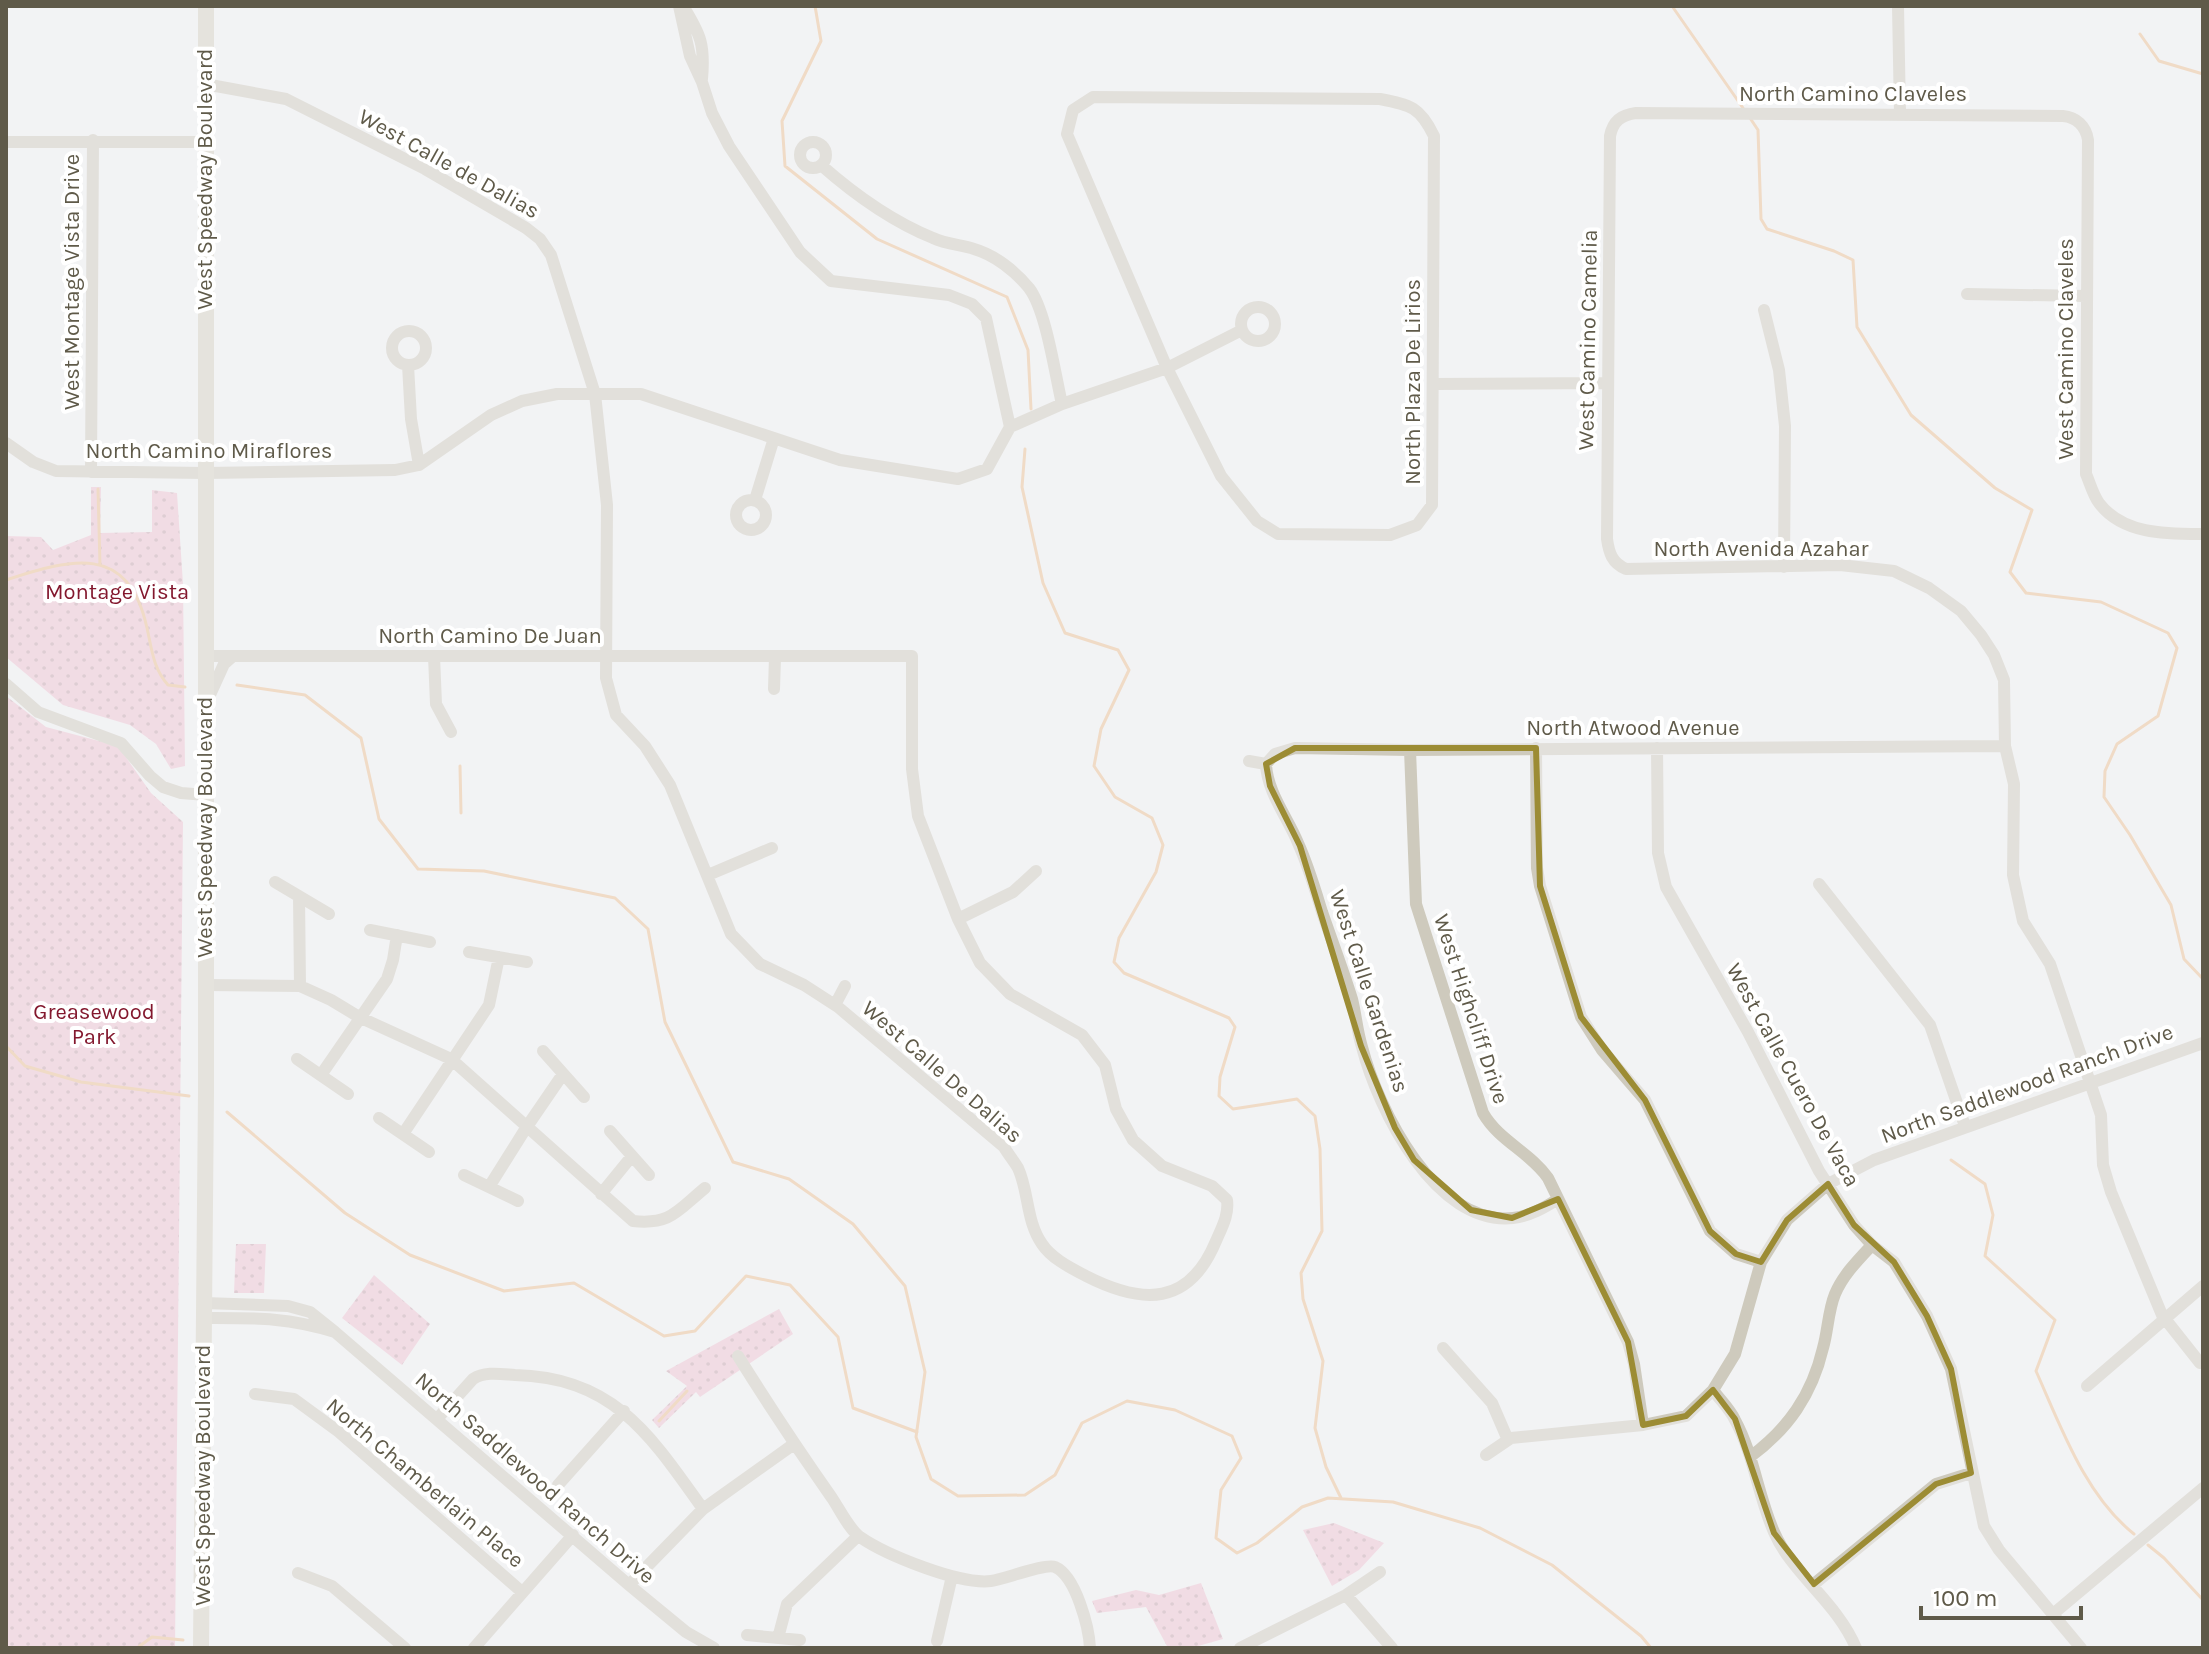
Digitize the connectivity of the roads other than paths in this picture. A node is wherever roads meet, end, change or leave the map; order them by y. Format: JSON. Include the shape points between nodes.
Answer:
{"nodes":[{"id":1,"x":206,"y":6,"type":"edge"},
{"id":2,"x":681,"y":6,"type":"edge"},
{"id":3,"x":1898,"y":6,"type":"edge"},
{"id":4,"x":205,"y":84,"type":"junction"},
{"id":5,"x":1900,"y":114,"type":"junction"},
{"id":6,"x":1614,"y":118,"type":"joint"},
{"id":7,"x":2086,"y":124,"type":"joint"},
{"id":8,"x":93,"y":140,"type":"junction"},
{"id":9,"x":6,"y":142,"type":"edge"},
{"id":10,"x":205,"y":142,"type":"junction"},
{"id":11,"x":821,"y":165,"type":"dead end"},
{"id":12,"x":1967,"y":294,"type":"dead end"},
{"id":13,"x":2086,"y":296,"type":"junction"},
{"id":14,"x":1764,"y":310,"type":"dead end"},
{"id":15,"x":1242,"y":330,"type":"dead end"},
{"id":16,"x":408,"y":365,"type":"dead end"},
{"id":17,"x":1167,"y":368,"type":"junction"},
{"id":18,"x":1607,"y":383,"type":"junction"},
{"id":19,"x":1435,"y":384,"type":"junction"},
{"id":20,"x":595,"y":394,"type":"junction"},
{"id":21,"x":1062,"y":404,"type":"junction"},
{"id":22,"x":1010,"y":427,"type":"junction"},
{"id":23,"x":774,"y":438,"type":"junction"},
{"id":24,"x":6,"y":443,"type":"edge"},
{"id":25,"x":419,"y":465,"type":"junction"},
{"id":26,"x":91,"y":472,"type":"junction"},
{"id":27,"x":205,"y":473,"type":"junction"},
{"id":28,"x":755,"y":500,"type":"dead end"},
{"id":29,"x":2203,"y":534,"type":"edge"},
{"id":30,"x":1613,"y":564,"type":"joint"},
{"id":31,"x":1784,"y":567,"type":"junction"},
{"id":32,"x":204,"y":656,"type":"junction"},
{"id":33,"x":233,"y":656,"type":"junction"},
{"id":34,"x":434,"y":656,"type":"junction"},
{"id":35,"x":605,"y":656,"type":"junction"},
{"id":36,"x":775,"y":657,"type":"junction"},
{"id":37,"x":6,"y":684,"type":"edge"},
{"id":38,"x":774,"y":689,"type":"dead end"},
{"id":39,"x":205,"y":708,"type":"junction"},
{"id":40,"x":451,"y":732,"type":"dead end"},
{"id":41,"x":2005,"y":746,"type":"junction"},
{"id":42,"x":1536,"y":748,"type":"junction"},
{"id":43,"x":1657,"y":748,"type":"junction"},
{"id":44,"x":1410,"y":750,"type":"junction"},
{"id":45,"x":1249,"y":761,"type":"dead end"},
{"id":46,"x":1266,"y":764,"type":"junction"},
{"id":47,"x":206,"y":795,"type":"junction"},
{"id":48,"x":772,"y":848,"type":"dead end"},
{"id":49,"x":1036,"y":871,"type":"dead end"},
{"id":50,"x":708,"y":875,"type":"junction"},
{"id":51,"x":275,"y":882,"type":"dead end"},
{"id":52,"x":1819,"y":884,"type":"dead end"},
{"id":53,"x":299,"y":896,"type":"junction"},
{"id":54,"x":329,"y":914,"type":"dead end"},
{"id":55,"x":958,"y":919,"type":"junction"},
{"id":56,"x":370,"y":930,"type":"dead end"},
{"id":57,"x":397,"y":935,"type":"junction"},
{"id":58,"x":430,"y":942,"type":"dead end"},
{"id":59,"x":469,"y":952,"type":"dead end"},
{"id":60,"x":499,"y":957,"type":"junction"},
{"id":61,"x":527,"y":962,"type":"dead end"},
{"id":62,"x":206,"y":985,"type":"junction"},
{"id":63,"x":300,"y":986,"type":"junction"},
{"id":64,"x":845,"y":986,"type":"dead end"},
{"id":65,"x":835,"y":1005,"type":"junction"},
{"id":66,"x":359,"y":1017,"type":"junction"},
{"id":67,"x":2203,"y":1043,"type":"edge"},
{"id":68,"x":543,"y":1051,"type":"dead end"},
{"id":69,"x":297,"y":1059,"type":"dead end"},
{"id":70,"x":451,"y":1059,"type":"junction"},
{"id":71,"x":563,"y":1074,"type":"junction"},
{"id":72,"x":321,"y":1075,"type":"junction"},
{"id":73,"x":2090,"y":1082,"type":"junction"},
{"id":74,"x":348,"y":1094,"type":"dead end"},
{"id":75,"x":584,"y":1097,"type":"dead end"},
{"id":76,"x":379,"y":1118,"type":"dead end"},
{"id":77,"x":1965,"y":1126,"type":"junction"},
{"id":78,"x":526,"y":1128,"type":"junction"},
{"id":79,"x":610,"y":1131,"type":"dead end"},
{"id":80,"x":403,"y":1134,"type":"junction"},
{"id":81,"x":429,"y":1152,"type":"dead end"},
{"id":82,"x":632,"y":1156,"type":"junction"},
{"id":83,"x":464,"y":1175,"type":"dead end"},
{"id":84,"x":649,"y":1175,"type":"dead end"},
{"id":85,"x":1828,"y":1184,"type":"junction"},
{"id":86,"x":489,"y":1187,"type":"junction"},
{"id":87,"x":705,"y":1188,"type":"dead end"},
{"id":88,"x":601,"y":1194,"type":"junction"},
{"id":89,"x":1558,"y":1199,"type":"junction"},
{"id":90,"x":518,"y":1201,"type":"dead end"},
{"id":91,"x":1872,"y":1245,"type":"junction"},
{"id":92,"x":1761,"y":1262,"type":"junction"},
{"id":93,"x":2203,"y":1286,"type":"edge"},
{"id":94,"x":204,"y":1310,"type":"junction"},
{"id":95,"x":2164,"y":1318,"type":"junction"},
{"id":96,"x":1443,"y":1348,"type":"dead end"},
{"id":97,"x":738,"y":1356,"type":"dead end"},
{"id":98,"x":2200,"y":1363,"type":"dead end"},
{"id":99,"x":2087,"y":1386,"type":"dead end"},
{"id":100,"x":1713,"y":1390,"type":"junction"},
{"id":101,"x":255,"y":1394,"type":"dead end"},
{"id":102,"x":624,"y":1411,"type":"junction"},
{"id":103,"x":437,"y":1419,"type":"junction"},
{"id":104,"x":1643,"y":1425,"type":"junction"},
{"id":105,"x":1508,"y":1440,"type":"junction"},
{"id":106,"x":794,"y":1444,"type":"junction"},
{"id":107,"x":1486,"y":1455,"type":"dead end"},
{"id":108,"x":1750,"y":1457,"type":"junction"},
{"id":109,"x":1971,"y":1473,"type":"junction"},
{"id":110,"x":558,"y":1485,"type":"dead end"},
{"id":111,"x":2203,"y":1488,"type":"edge"},
{"id":112,"x":703,"y":1509,"type":"junction"},
{"id":113,"x":573,"y":1535,"type":"junction"},
{"id":114,"x":858,"y":1536,"type":"junction"},
{"id":115,"x":1380,"y":1572,"type":"dead end"},
{"id":116,"x":298,"y":1573,"type":"dead end"},
{"id":117,"x":952,"y":1576,"type":"junction"},
{"id":118,"x":1814,"y":1584,"type":"junction"},
{"id":119,"x":629,"y":1585,"type":"junction"},
{"id":120,"x":522,"y":1592,"type":"junction"},
{"id":121,"x":1346,"y":1595,"type":"junction"},
{"id":122,"x":2053,"y":1614,"type":"junction"},
{"id":123,"x":747,"y":1635,"type":"dead end"},
{"id":124,"x":778,"y":1638,"type":"junction"},
{"id":125,"x":800,"y":1640,"type":"dead end"},
{"id":126,"x":937,"y":1641,"type":"dead end"},
{"id":127,"x":1247,"y":1647,"type":"edge"},
{"id":128,"x":201,"y":1648,"type":"edge"},
{"id":129,"x":405,"y":1648,"type":"edge"},
{"id":130,"x":474,"y":1648,"type":"edge"},
{"id":131,"x":714,"y":1648,"type":"edge"},
{"id":132,"x":1090,"y":1648,"type":"edge"},
{"id":133,"x":1392,"y":1648,"type":"edge"},
{"id":134,"x":1856,"y":1648,"type":"edge"},
{"id":135,"x":2081,"y":1648,"type":"edge"}],
"edges":[{"from":1,"to":4,"type":"main road","name":"West Speedway Boulevard"},
{"from":2,"to":22,"type":"street","via":[[701,36],[702,82],[712,113],[800,252],[831,281],[949,295],[972,304],[986,318]]},
{"from":3,"to":5,"type":"street"},
{"from":4,"to":10,"type":"main road","name":"West Speedway Boulevard"},
{"from":4,"to":20,"type":"street","name":"West Calle de Dalias","via":[[286,99],[425,169],[540,239],[551,255]]},
{"from":5,"to":6,"type":"street","name":"North Camino Claveles","via":[[1636,113]]},
{"from":5,"to":7,"type":"street","name":"North Camino Claveles","via":[[2063,116]]},
{"from":6,"to":18,"type":"street","name":"West Camino Camelia"},
{"from":7,"to":13,"type":"street","name":"West Camino Claveles"},
{"from":8,"to":9,"type":"street"},
{"from":8,"to":10,"type":"street"},
{"from":8,"to":26,"type":"street","name":"West Montage Vista Drive"},
{"from":10,"to":27,"type":"main road","name":"West Speedway Boulevard"},
{"from":11,"to":21,"type":"street","via":[[859,198],[935,239],[978,250],[1006,265],[1030,289],[1045,322]]},
{"from":12,"to":13,"type":"street"},
{"from":13,"to":29,"type":"street","name":"West Camino Claveles","via":[[2086,474],[2100,503],[2124,523],[2161,534]]},
{"from":14,"to":31,"type":"street","via":[[1779,370],[1785,426]]},
{"from":15,"to":17,"type":"street"},
{"from":16,"to":25,"type":"street"},
{"from":17,"to":19,"type":"street","name":"North Plaza De Lirios","via":[[1221,476],[1257,521],[1278,534],[1390,535],[1417,525],[1432,505]]},
{"from":17,"to":19,"type":"street","name":"North Plaza De Lirios","via":[[1067,134],[1073,110],[1093,97],[1380,99],[1424,115],[1434,136]]},
{"from":17,"to":21,"type":"street"},
{"from":18,"to":19,"type":"street"},
{"from":18,"to":30,"type":"street","name":"West Camino Camelia","via":[[1607,539]]},
{"from":20,"to":23,"type":"street","name":"North Camino Miraflores","via":[[641,394]]},
{"from":20,"to":25,"type":"street","name":"North Camino Miraflores","via":[[522,401],[491,415]]},
{"from":20,"to":35,"type":"street","name":"West Calle de Dalias","via":[[607,505]]},
{"from":21,"to":22,"type":"street"},
{"from":22,"to":23,"type":"street","name":"North Camino Miraflores","via":[[987,469],[958,479],[840,460]]},
{"from":23,"to":28,"type":"street"},
{"from":24,"to":26,"type":"street","name":"North Camino Miraflores","via":[[56,471]]},
{"from":25,"to":27,"type":"street","name":"North Camino Miraflores","via":[[395,470]]},
{"from":26,"to":27,"type":"street","name":"North Camino Miraflores"},
{"from":27,"to":32,"type":"main road","name":"West Speedway Boulevard"},
{"from":30,"to":31,"type":"street","name":"North Avenida Azahar","via":[[1626,569]]},
{"from":31,"to":41,"type":"street","name":"North Avenida Azahar","via":[[1840,565],[1894,571],[1961,611],[1994,655],[2004,680]]},
{"from":32,"to":33,"type":"street","name":"North Camino De Juan"},
{"from":32,"to":39,"type":"main road","name":"West Speedway Boulevard"},
{"from":33,"to":34,"type":"street","name":"North Camino De Juan"},
{"from":33,"to":39,"type":"street","via":[[224,664]]},
{"from":34,"to":35,"type":"street","name":"North Camino De Juan"},
{"from":34,"to":40,"type":"street","via":[[436,704]]},
{"from":35,"to":36,"type":"street","name":"North Camino De Juan"},
{"from":35,"to":50,"type":"street","name":"West Calle De Dalias","via":[[616,715],[660,767]]},
{"from":36,"to":38,"type":"street"},
{"from":36,"to":55,"type":"street","name":"North Camino De Juan","via":[[912,656],[912,769],[918,816]]},
{"from":37,"to":47,"type":"street","via":[[38,712],[121,743],[163,787]]},
{"from":39,"to":47,"type":"main road","name":"West Speedway Boulevard"},
{"from":41,"to":43,"type":"street","name":"North Atwood Avenue"},
{"from":41,"to":73,"type":"street","via":[[2014,784],[2013,875],[2023,921],[2050,964]]},
{"from":42,"to":43,"type":"street","name":"North Atwood Avenue"},
{"from":42,"to":44,"type":"street","name":"North Atwood Avenue"},
{"from":42,"to":92,"type":"street","via":[[1540,886],[1581,1017],[1645,1100],[1710,1231],[1736,1254]]},
{"from":43,"to":85,"type":"street","name":"West Calle Cuero De Vaca","via":[[1658,853],[1666,887]]},
{"from":44,"to":46,"type":"street","name":"North Atwood Avenue","via":[[1295,748],[1275,754]]},
{"from":44,"to":89,"type":"street","name":"West Highcliff Drive","via":[[1416,904],[1457,1035],[1490,1126],[1539,1165]]},
{"from":45,"to":46,"type":"street"},
{"from":46,"to":89,"type":"street","name":"West Calle Gardenias","via":[[1270,786],[1300,846],[1324,916],[1370,1071],[1414,1160],[1444,1192],[1492,1217],[1524,1215]]},
{"from":47,"to":62,"type":"main road","name":"West Speedway Boulevard"},
{"from":48,"to":50,"type":"street"},
{"from":49,"to":55,"type":"street","via":[[1013,892]]},
{"from":50,"to":65,"type":"street","name":"West Calle De Dalias","via":[[731,934],[760,964]]},
{"from":51,"to":53,"type":"street"},
{"from":52,"to":77,"type":"street","via":[[1930,1025]]},
{"from":53,"to":54,"type":"street"},
{"from":53,"to":63,"type":"street"},
{"from":55,"to":65,"type":"street","name":"West Calle De Dalias","via":[[980,963],[1010,994],[1082,1035],[1105,1065],[1116,1109],[1133,1140],[1162,1166],[1232,1198],[1213,1250],[1193,1280],[1149,1297],[1105,1286],[1065,1265],[1042,1244],[1019,1170],[1004,1147]]},
{"from":56,"to":57,"type":"street"},
{"from":57,"to":58,"type":"street"},
{"from":57,"to":66,"type":"street","via":[[387,979]]},
{"from":59,"to":60,"type":"street"},
{"from":60,"to":61,"type":"street"},
{"from":60,"to":70,"type":"street","via":[[489,1005]]},
{"from":62,"to":63,"type":"street"},
{"from":62,"to":94,"type":"main road","name":"West Speedway Boulevard"},
{"from":63,"to":66,"type":"street"},
{"from":64,"to":65,"type":"street","name":"West Calle De Dalias"},
{"from":66,"to":70,"type":"street"},
{"from":66,"to":72,"type":"street"},
{"from":67,"to":73,"type":"street","name":"North Saddlewood Ranch Drive"},
{"from":68,"to":71,"type":"street"},
{"from":69,"to":72,"type":"street"},
{"from":70,"to":78,"type":"street"},
{"from":70,"to":80,"type":"street"},
{"from":71,"to":75,"type":"street"},
{"from":71,"to":78,"type":"street"},
{"from":72,"to":74,"type":"street"},
{"from":73,"to":77,"type":"street","name":"North Saddlewood Ranch Drive"},
{"from":73,"to":95,"type":"street","via":[[2101,1115],[2103,1165],[2111,1192]]},
{"from":76,"to":80,"type":"street"},
{"from":77,"to":85,"type":"street","name":"North Saddlewood Ranch Drive","via":[[1874,1160]]},
{"from":78,"to":86,"type":"street"},
{"from":78,"to":88,"type":"street"},
{"from":79,"to":82,"type":"street"},
{"from":80,"to":81,"type":"street"},
{"from":82,"to":84,"type":"street"},
{"from":82,"to":88,"type":"street"},
{"from":83,"to":86,"type":"street"},
{"from":85,"to":91,"type":"street","name":"West Calle Cuero De Vaca"},
{"from":85,"to":92,"type":"street","name":"North Saddlewood Ranch Drive","via":[[1787,1220]]},
{"from":86,"to":90,"type":"street"},
{"from":87,"to":88,"type":"street","via":[[667,1220],[654,1223],[633,1221]]},
{"from":89,"to":104,"type":"street","name":"West Highcliff Drive","via":[[1628,1342]]},
{"from":91,"to":108,"type":"street","via":[[1835,1294],[1807,1396],[1790,1422]]},
{"from":91,"to":109,"type":"street","name":"West Calle Cuero De Vaca","via":[[1894,1262],[1951,1369]]},
{"from":92,"to":100,"type":"street","name":"North Saddlewood Ranch Drive","via":[[1735,1354]]},
{"from":93,"to":95,"type":"street"},
{"from":94,"to":103,"type":"street","name":"North Saddlewood Ranch Drive","via":[[300,1321],[335,1332]]},
{"from":94,"to":128,"type":"main road","name":"West Speedway Boulevard"},
{"from":95,"to":98,"type":"street"},
{"from":95,"to":99,"type":"street"},
{"from":96,"to":105,"type":"street","via":[[1492,1403]]},
{"from":97,"to":106,"type":"street"},
{"from":100,"to":104,"type":"street","name":"North Saddlewood Ranch Drive","via":[[1686,1416]]},
{"from":100,"to":108,"type":"street","via":[[1735,1419]]},
{"from":101,"to":120,"type":"street","name":"North Chamberlain Place","via":[[294,1399],[339,1432]]},
{"from":102,"to":103,"type":"street","via":[[592,1390],[531,1375],[480,1373]]},
{"from":102,"to":110,"type":"street"},
{"from":102,"to":112,"type":"street","via":[[659,1447]]},
{"from":103,"to":113,"type":"street","name":"North Saddlewood Ranch Drive"},
{"from":104,"to":105,"type":"street","name":"North Saddlewood Ranch Drive"},
{"from":105,"to":107,"type":"street","name":"North Saddlewood Ranch Drive"},
{"from":106,"to":112,"type":"street"},
{"from":106,"to":114,"type":"street"},
{"from":108,"to":118,"type":"street","via":[[1774,1533]]},
{"from":109,"to":118,"type":"street","via":[[1936,1484]]},
{"from":109,"to":122,"type":"street","name":"West Calle Cuero De Vaca","via":[[1984,1526]]},
{"from":111,"to":122,"type":"street"},
{"from":112,"to":119,"type":"street"},
{"from":113,"to":119,"type":"street","name":"North Saddlewood Ranch Drive"},
{"from":113,"to":120,"type":"street"},
{"from":114,"to":117,"type":"street"},
{"from":114,"to":124,"type":"street","via":[[787,1604]]},
{"from":115,"to":121,"type":"street"},
{"from":116,"to":129,"type":"street","via":[[332,1586]]},
{"from":117,"to":126,"type":"street"},
{"from":117,"to":132,"type":"street","via":[[987,1582],[1060,1563],[1087,1623]]},
{"from":118,"to":134,"type":"street","via":[[1849,1630]]},
{"from":119,"to":131,"type":"street","name":"North Saddlewood Ranch Drive"},
{"from":120,"to":130,"type":"street"},
{"from":121,"to":127,"type":"street"},
{"from":121,"to":133,"type":"street"},
{"from":122,"to":135,"type":"street","name":"West Calle Cuero De Vaca"},
{"from":123,"to":124,"type":"street"},
{"from":124,"to":125,"type":"street"}]}
